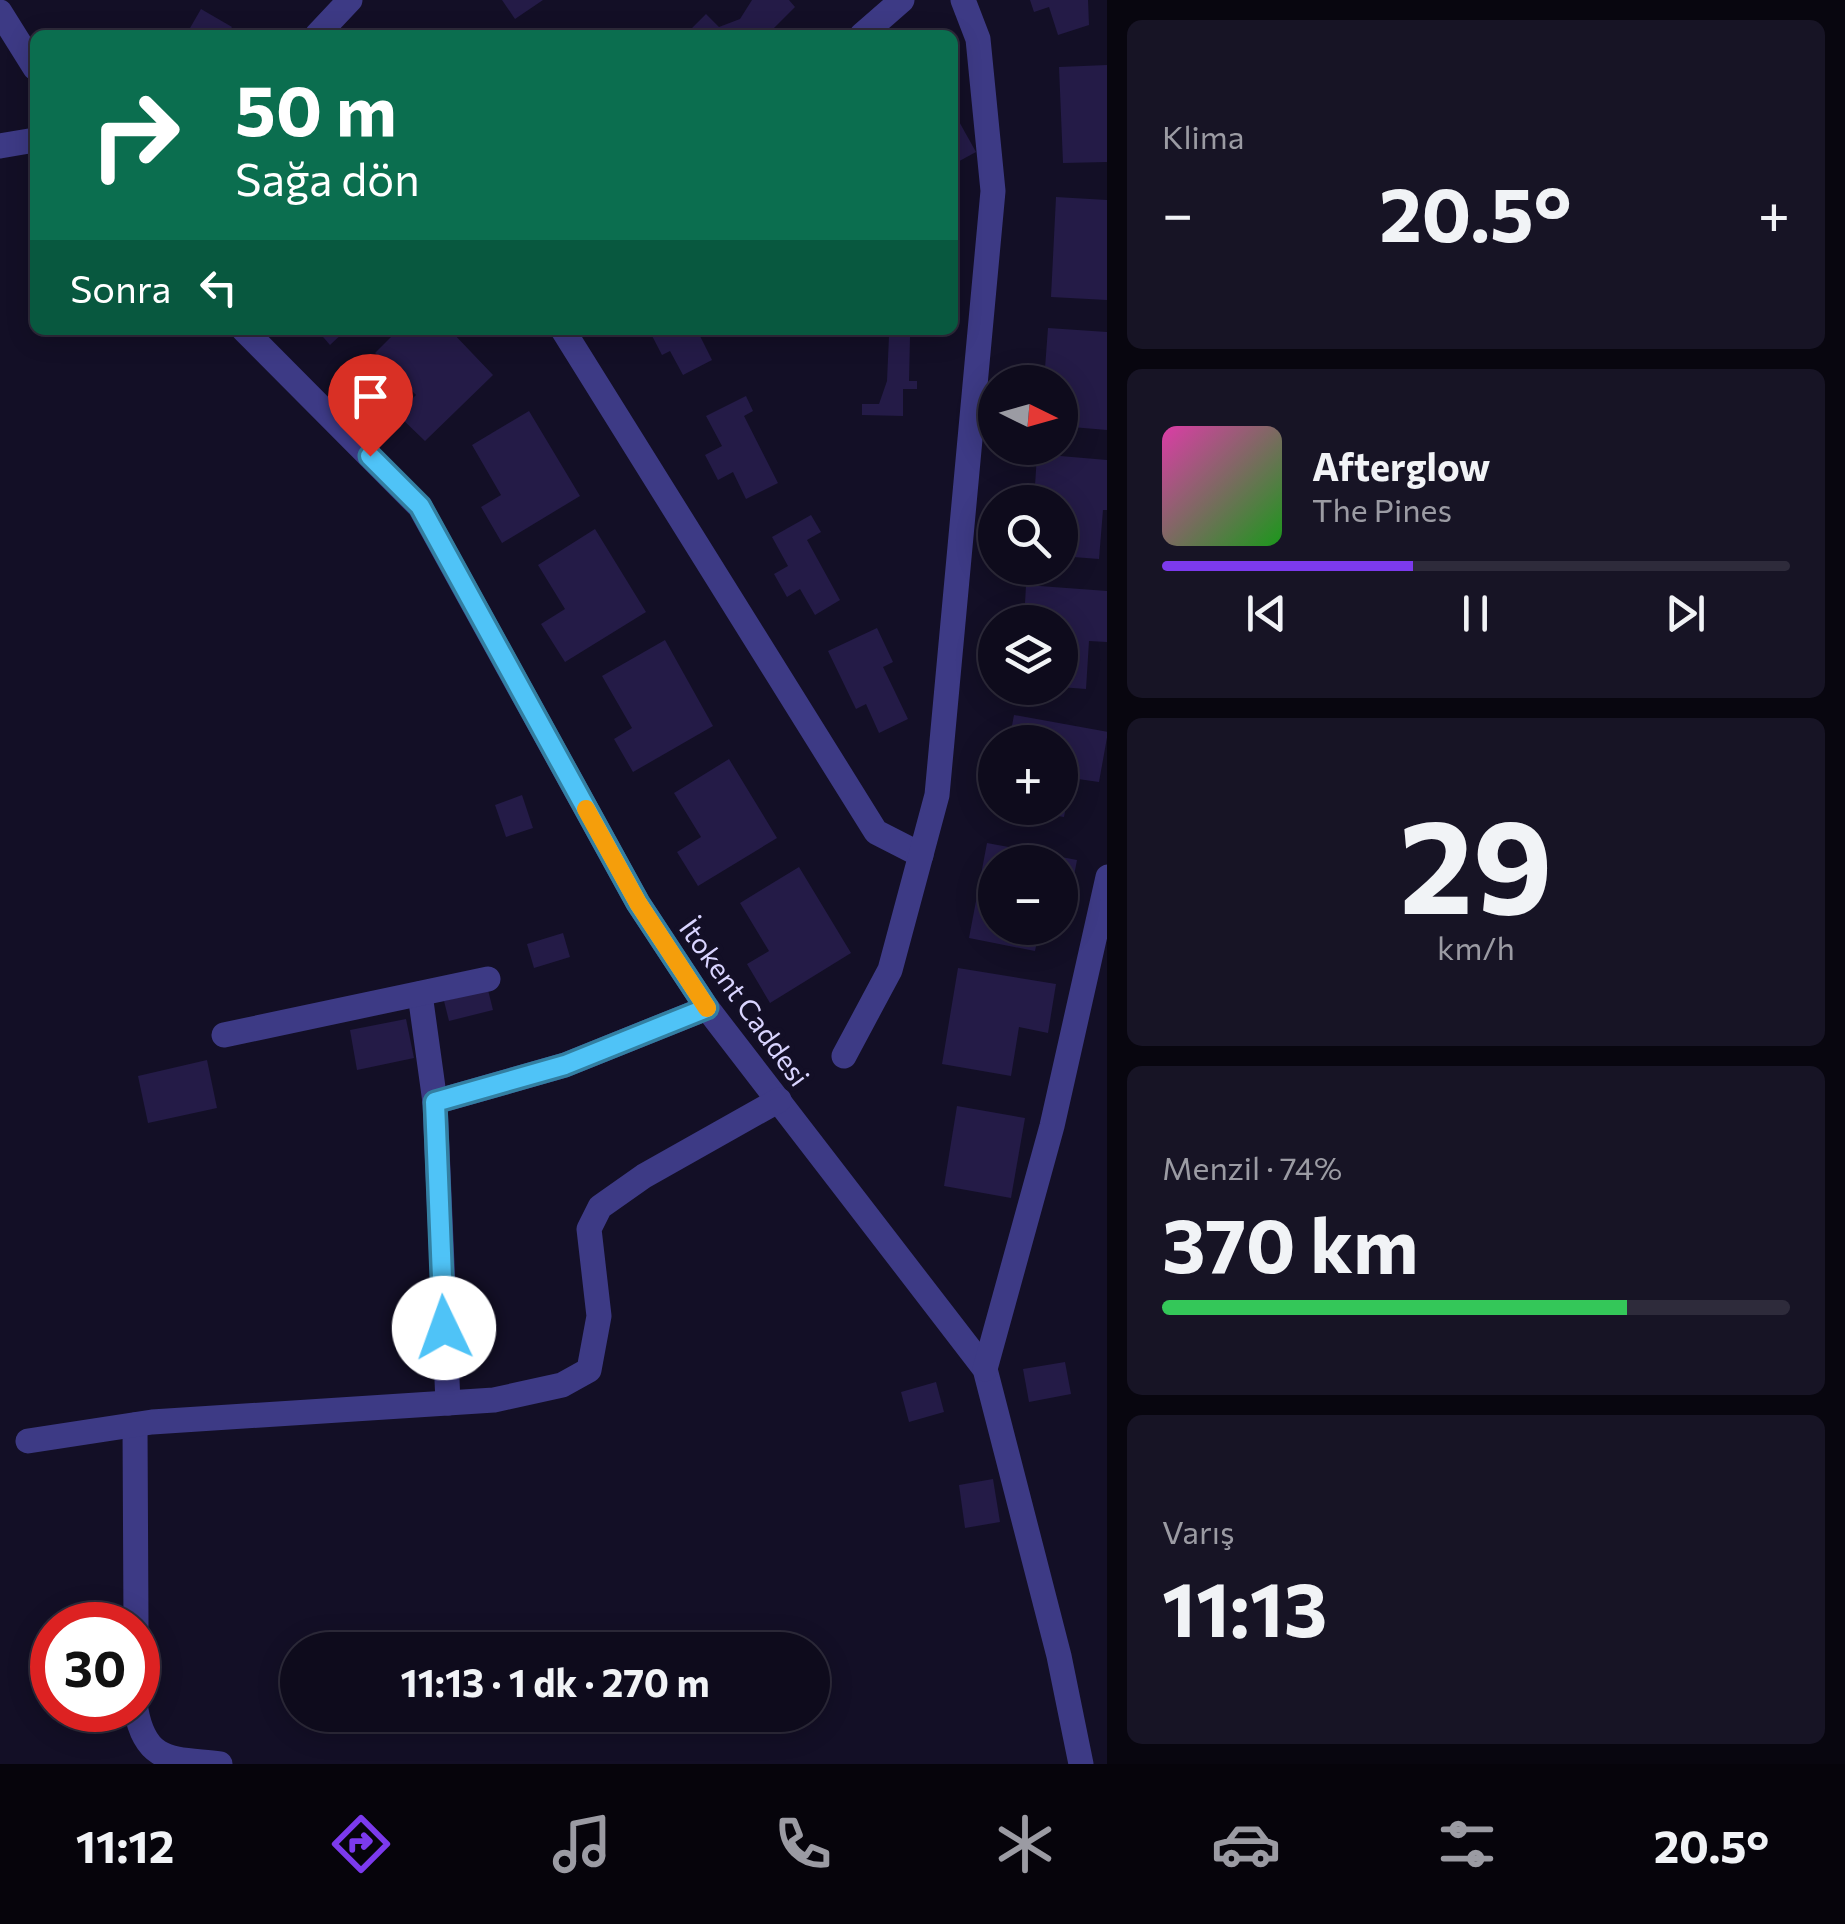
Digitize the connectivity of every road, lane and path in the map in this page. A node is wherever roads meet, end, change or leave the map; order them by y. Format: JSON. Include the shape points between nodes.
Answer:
{"nodes":[{"id":1,"x":350,"y":0,"type":"edge"},
{"id":2,"x":902,"y":0,"type":"edge"},
{"id":3,"x":963,"y":0,"type":"edge"},
{"id":4,"x":0,"y":12,"type":"edge"},
{"id":5,"x":322,"y":30,"type":"edge"},
{"id":6,"x":868,"y":30,"type":"edge"},
{"id":7,"x":30,"y":60,"type":"edge"},
{"id":8,"x":30,"y":141,"type":"edge"},
{"id":9,"x":0,"y":146,"type":"edge"},
{"id":10,"x":249,"y":335,"type":"edge"},
{"id":11,"x":566,"y":335,"type":"edge"},
{"id":12,"x":921,"y":854,"type":"junction"},
{"id":13,"x":1107,"y":881,"type":"edge"},
{"id":14,"x":488,"y":979,"type":"dead end"},
{"id":15,"x":420,"y":994,"type":"junction"},
{"id":16,"x":707,"y":1008,"type":"junction"},
{"id":17,"x":224,"y":1035,"type":"dead end"},
{"id":18,"x":844,"y":1056,"type":"dead end"},
{"id":19,"x":779,"y":1100,"type":"junction"},
{"id":20,"x":435,"y":1102,"type":"junction"},
{"id":21,"x":985,"y":1369,"type":"junction"},
{"id":22,"x":448,"y":1403,"type":"junction"},
{"id":23,"x":136,"y":1425,"type":"junction"},
{"id":24,"x":28,"y":1441,"type":"dead end"},
{"id":25,"x":136,"y":1602,"type":"edge"},
{"id":26,"x":142,"y":1732,"type":"edge"},
{"id":27,"x":220,"y":1764,"type":"edge"},
{"id":28,"x":1082,"y":1764,"type":"edge"}],
"edges":[{"from":1,"to":5,"type":"street"},
{"from":2,"to":6,"type":"street"},
{"from":3,"to":12,"type":"street","via":[[978,39],[993,191],[937,795]]},
{"from":4,"to":7,"type":"street"},
{"from":8,"to":9,"type":"street"},
{"from":10,"to":16,"type":"street","name":"İtokent Caddesi","via":[[420,506],[638,903]]},
{"from":11,"to":12,"type":"street","via":[[876,832]]},
{"from":12,"to":18,"type":"street","via":[[890,970]]},
{"from":13,"to":21,"type":"street","via":[[1052,1126]]},
{"from":14,"to":15,"type":"street"},
{"from":15,"to":17,"type":"street"},
{"from":15,"to":20,"type":"street"},
{"from":16,"to":19,"type":"street","name":"İtokent Caddesi"},
{"from":16,"to":20,"type":"street","via":[[565,1065]]},
{"from":19,"to":21,"type":"street","name":"İtokent Caddesi"},
{"from":19,"to":22,"type":"street","via":[[600,1207],[589,1228],[599,1316],[589,1370],[562,1385]]},
{"from":20,"to":22,"type":"street"},
{"from":21,"to":28,"type":"street","name":"İtokent Caddesi"},
{"from":22,"to":23,"type":"street"},
{"from":23,"to":24,"type":"street"},
{"from":23,"to":25,"type":"street"},
{"from":26,"to":27,"type":"street","via":[[160,1756]]}]}
